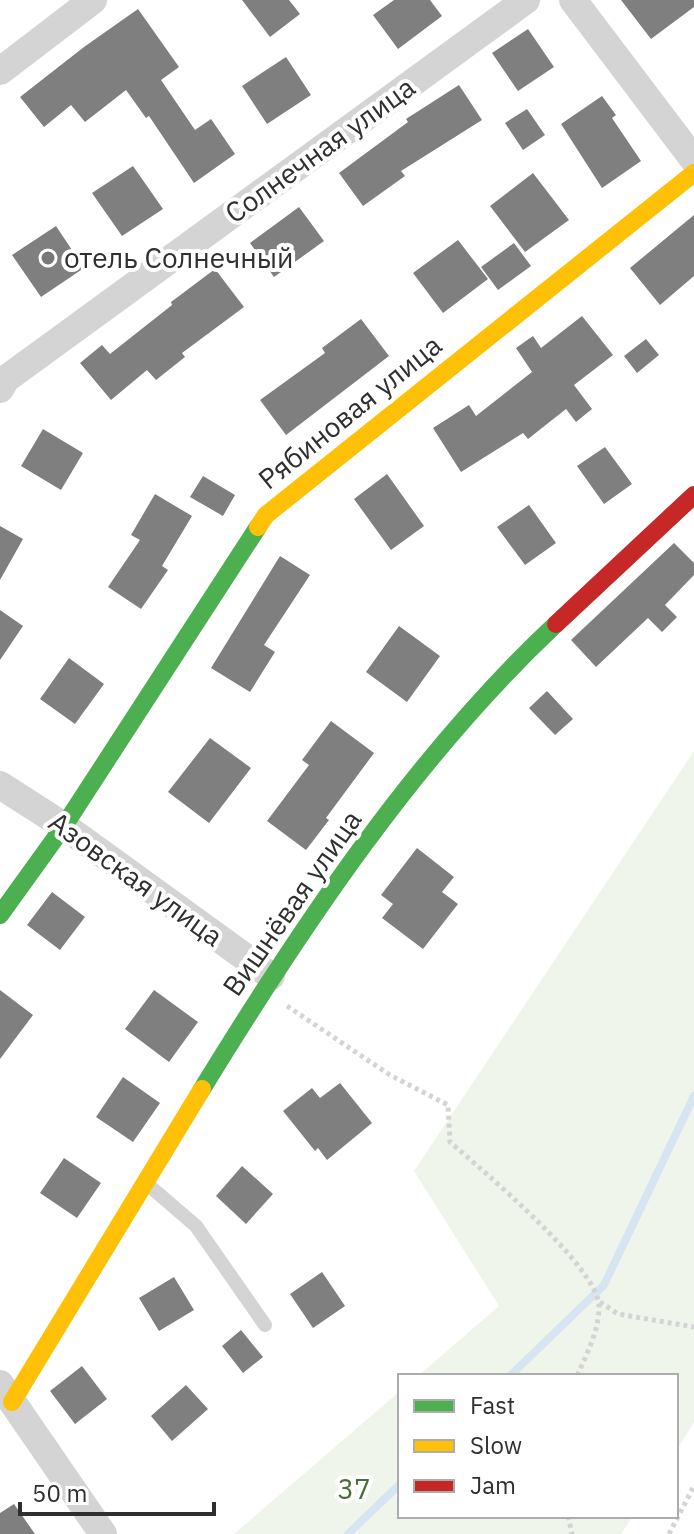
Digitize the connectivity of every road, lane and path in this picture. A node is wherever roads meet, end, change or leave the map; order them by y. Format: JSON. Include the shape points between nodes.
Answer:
{"nodes":[{"id":1,"x":93,"y":0,"type":"edge"},
{"id":2,"x":526,"y":0,"type":"edge"},
{"id":3,"x":573,"y":0,"type":"edge"},
{"id":4,"x":0,"y":71,"type":"edge"},
{"id":5,"x":694,"y":160,"type":"edge"},
{"id":6,"x":694,"y":173,"type":"edge"},
{"id":7,"x":2,"y":379,"type":"edge"},
{"id":8,"x":694,"y":495,"type":"edge"},
{"id":9,"x":0,"y":785,"type":"edge"},
{"id":10,"x":64,"y":826,"type":"junction"},
{"id":11,"x":0,"y":915,"type":"edge"},
{"id":12,"x":267,"y":983,"type":"junction"},
{"id":13,"x":146,"y":1183,"type":"junction"},
{"id":14,"x":599,"y":1302,"type":"junction"},
{"id":15,"x":265,"y":1325,"type":"dead end"},
{"id":16,"x":694,"y":1327,"type":"edge"},
{"id":17,"x":578,"y":1374,"type":"edge"},
{"id":18,"x":6,"y":1393,"type":"edge"},
{"id":19,"x":694,"y":1486,"type":"edge"},
{"id":20,"x":678,"y":1517,"type":"edge"},
{"id":21,"x":103,"y":1534,"type":"edge"}],
"edges":[{"from":1,"to":4,"type":"street"},
{"from":2,"to":7,"type":"street","name":"Солнечная улица"},
{"from":3,"to":5,"type":"street"},
{"from":6,"to":10,"type":"street","name":"Рябиновая улица","via":[[266,515]]},
{"from":8,"to":12,"type":"street","name":"Вишнёвая улица","via":[[527,651],[414,778]]},
{"from":9,"to":10,"type":"street","name":"Азовская улица"},
{"from":10,"to":11,"type":"street","name":"Рябиновая улица"},
{"from":10,"to":12,"type":"street","name":"Азовская улица"},
{"from":12,"to":13,"type":"street","name":"Вишнёвая улица"},
{"from":12,"to":14,"type":"path","via":[[390,1075],[448,1105],[450,1142],[560,1246],[583,1272]]},
{"from":13,"to":15,"type":"lane","via":[[196,1226]]},
{"from":13,"to":18,"type":"street","name":"Вишнёвая улица"},
{"from":14,"to":16,"type":"path","via":[[618,1314]]},
{"from":14,"to":17,"type":"path","via":[[596,1332]]},
{"from":18,"to":21,"type":"street"},
{"from":19,"to":20,"type":"path"}]}
